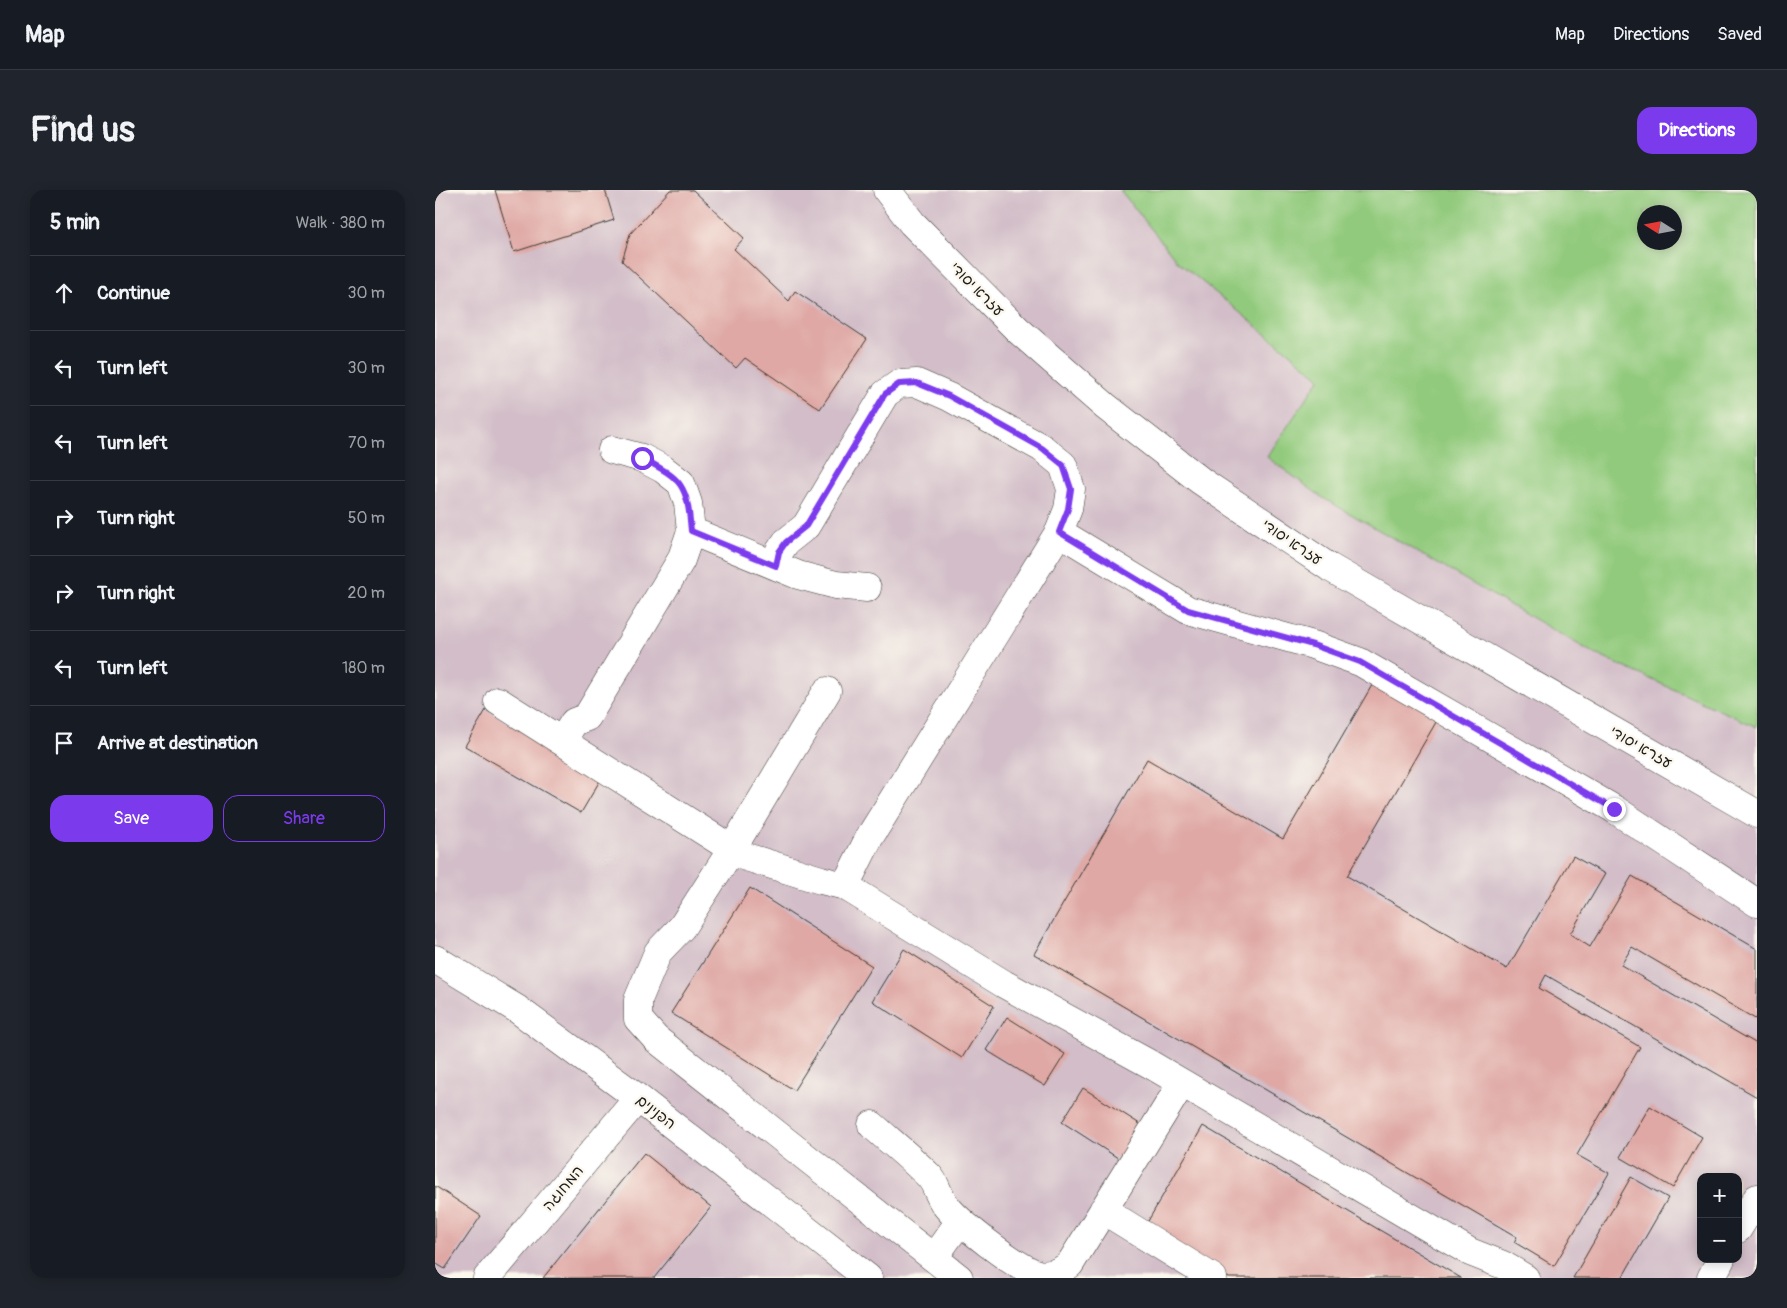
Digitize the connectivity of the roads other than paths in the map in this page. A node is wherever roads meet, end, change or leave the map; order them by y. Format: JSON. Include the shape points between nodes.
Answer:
{"nodes":[{"id":1,"x":887,"y":190,"type":"edge"},
{"id":2,"x":612,"y":450,"type":"dead end"},
{"id":3,"x":691,"y":531,"type":"junction"},
{"id":4,"x":1059,"y":532,"type":"junction"},
{"id":5,"x":776,"y":566,"type":"junction"},
{"id":6,"x":867,"y":588,"type":"dead end"},
{"id":7,"x":827,"y":691,"type":"dead end"},
{"id":8,"x":498,"y":700,"type":"dead end"},
{"id":9,"x":561,"y":741,"type":"junction"},
{"id":10,"x":1757,"y":814,"type":"edge"},
{"id":11,"x":732,"y":849,"type":"junction"},
{"id":12,"x":845,"y":886,"type":"junction"},
{"id":13,"x":1757,"y":903,"type":"edge"},
{"id":14,"x":435,"y":959,"type":"edge"},
{"id":15,"x":1182,"y":1083,"type":"junction"},
{"id":16,"x":638,"y":1098,"type":"junction"},
{"id":17,"x":872,"y":1125,"type":"dead end"},
{"id":18,"x":1757,"y":1198,"type":"edge"},
{"id":19,"x":1103,"y":1210,"type":"junction"},
{"id":20,"x":960,"y":1221,"type":"junction"},
{"id":21,"x":1742,"y":1222,"type":"edge"},
{"id":22,"x":933,"y":1258,"type":"junction"},
{"id":23,"x":1719,"y":1263,"type":"edge"},
{"id":24,"x":1508,"y":1274,"type":"edge"},
{"id":25,"x":487,"y":1278,"type":"edge"},
{"id":26,"x":868,"y":1278,"type":"edge"},
{"id":27,"x":959,"y":1278,"type":"edge"},
{"id":28,"x":1213,"y":1278,"type":"edge"},
{"id":29,"x":1711,"y":1278,"type":"edge"}],
"edges":[{"from":1,"to":10,"type":"street","name":"עזרא יסודי","via":[[912,224],[1019,330],[1105,406],[1201,481],[1329,567]]},
{"from":2,"to":3,"type":"street","via":[[642,458],[681,483],[689,503]]},
{"from":3,"to":5,"type":"street"},
{"from":3,"to":9,"type":"street","via":[[681,560],[587,717],[574,722]]},
{"from":4,"to":5,"type":"street","via":[[1071,489],[1063,465],[1042,448],[949,396],[917,383],[899,384],[879,402],[806,526],[779,552]]},
{"from":4,"to":12,"type":"street","via":[[869,838]]},
{"from":4,"to":13,"type":"street","via":[[1188,610],[1313,645],[1360,662],[1614,809]]},
{"from":5,"to":6,"type":"street","via":[[815,580]]},
{"from":7,"to":11,"type":"street"},
{"from":8,"to":9,"type":"street"},
{"from":9,"to":11,"type":"street"},
{"from":11,"to":12,"type":"street","via":[[743,856]]},
{"from":11,"to":22,"type":"street","via":[[682,927],[658,952],[638,1000],[638,1019],[656,1039]]},
{"from":12,"to":15,"type":"street","via":[[1004,984]]},
{"from":14,"to":16,"type":"street","name":"הפנינים","via":[[517,1009]]},
{"from":15,"to":19,"type":"street"},
{"from":15,"to":24,"type":"street"},
{"from":16,"to":25,"type":"street","name":"המחוגה"},
{"from":16,"to":26,"type":"street","name":"הפנינים"},
{"from":17,"to":20,"type":"street","via":[[931,1178],[944,1204]]},
{"from":18,"to":21,"type":"street"},
{"from":19,"to":20,"type":"street","via":[[1070,1264],[1052,1274],[1039,1274],[1016,1264]]},
{"from":19,"to":28,"type":"street"},
{"from":20,"to":22,"type":"street"},
{"from":22,"to":27,"type":"street"},
{"from":23,"to":29,"type":"street"}]}
